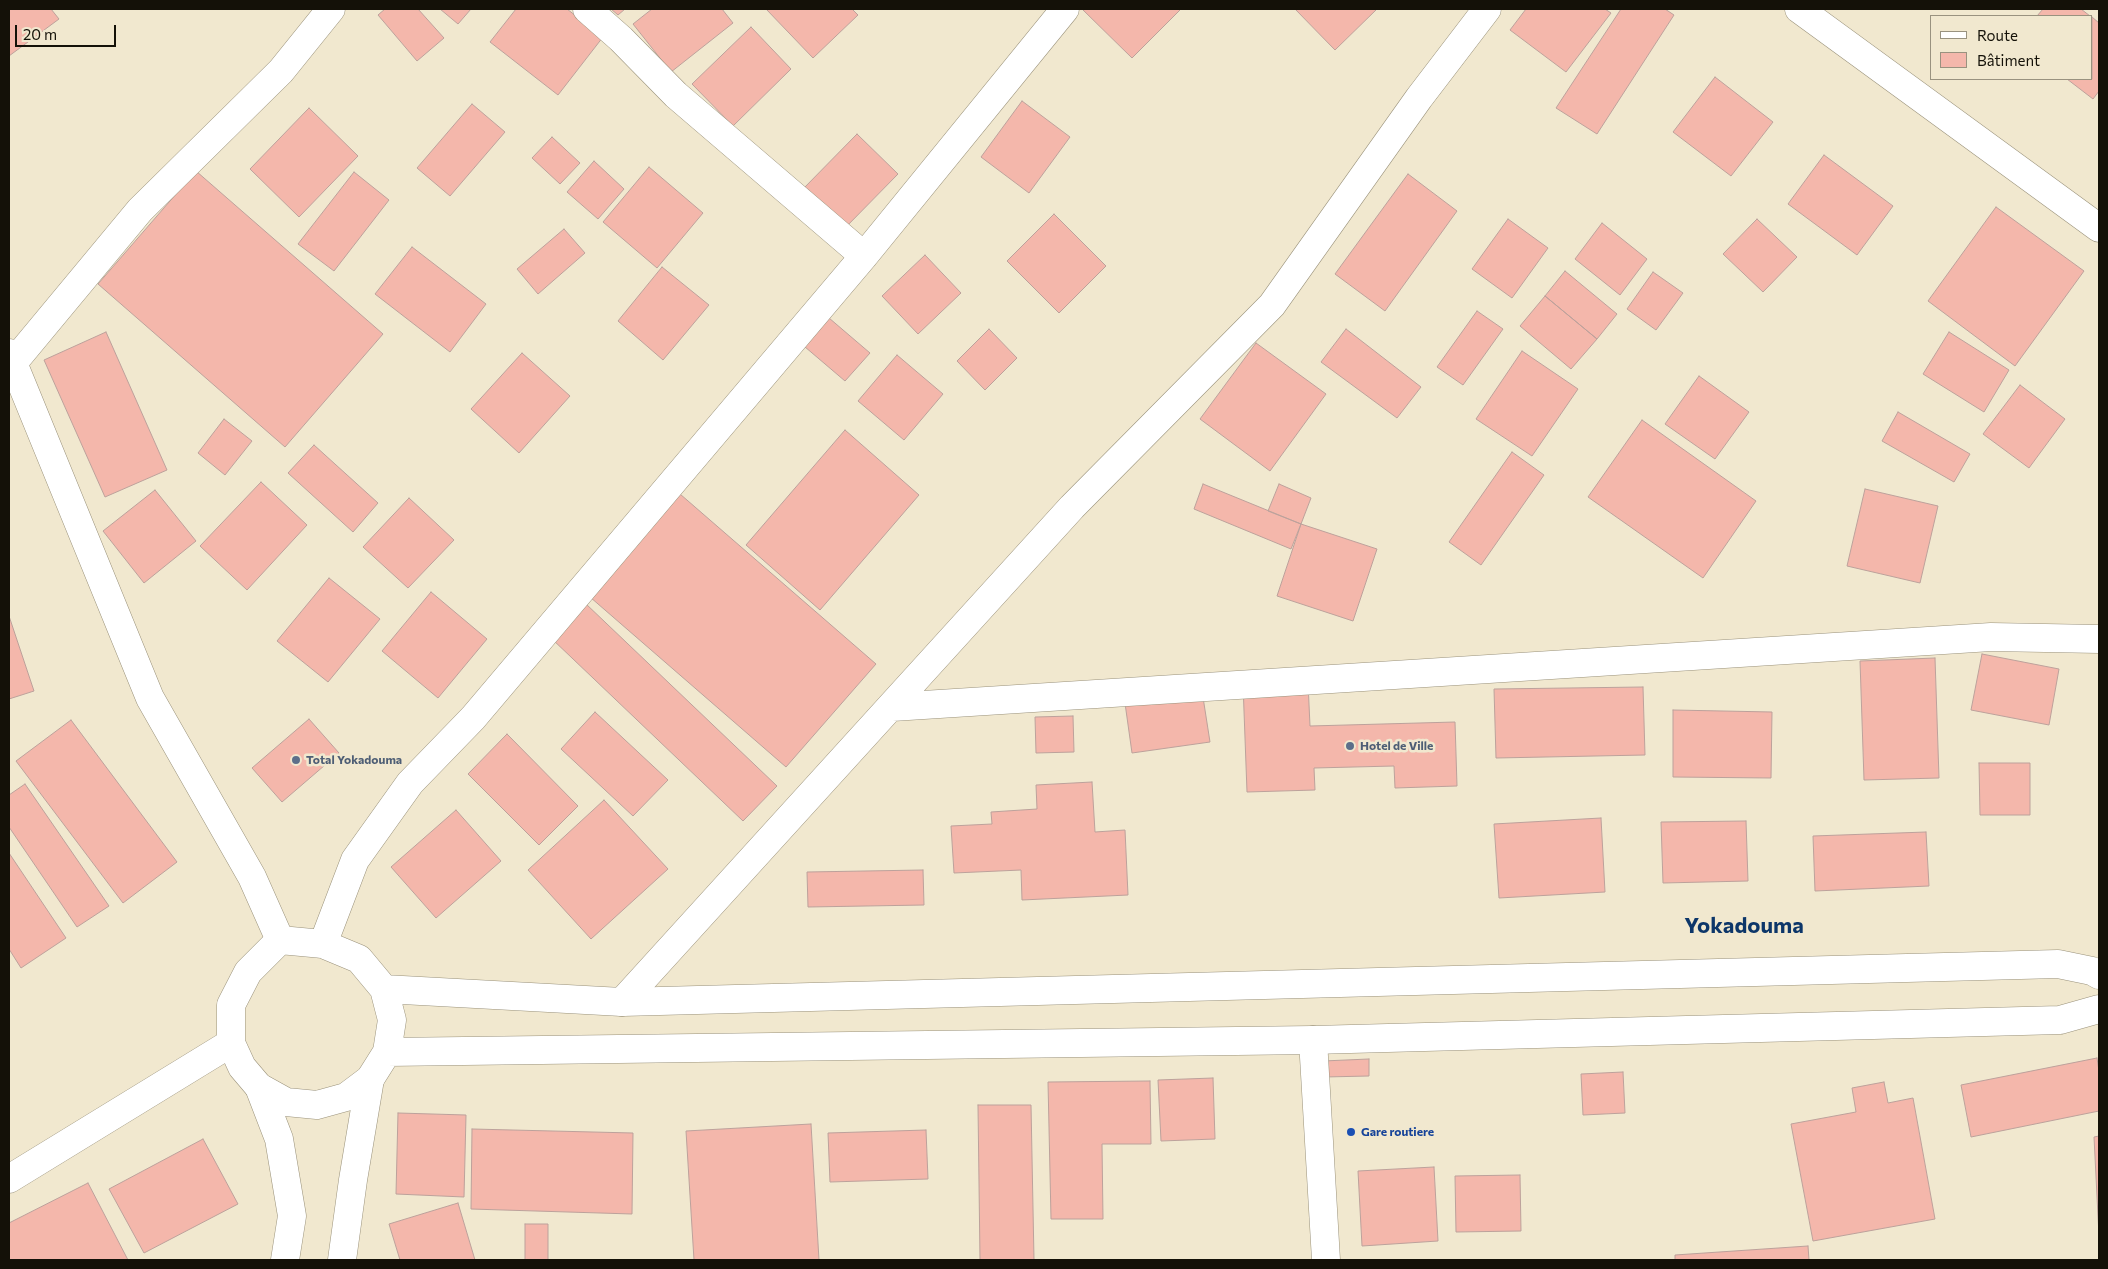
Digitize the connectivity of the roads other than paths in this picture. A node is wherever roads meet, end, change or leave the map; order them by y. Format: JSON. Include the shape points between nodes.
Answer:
{"nodes":[{"id":1,"x":331,"y":9,"type":"edge"},
{"id":2,"x":587,"y":9,"type":"edge"},
{"id":3,"x":1065,"y":9,"type":"edge"},
{"id":4,"x":1487,"y":9,"type":"edge"},
{"id":5,"x":1799,"y":9,"type":"edge"},
{"id":6,"x":2099,"y":228,"type":"edge"},
{"id":7,"x":864,"y":256,"type":"junction"},
{"id":8,"x":11,"y":358,"type":"edge"},
{"id":9,"x":2099,"y":639,"type":"edge"},
{"id":10,"x":892,"y":707,"type":"junction"},
{"id":11,"x":280,"y":940,"type":"junction"},
{"id":12,"x":323,"y":944,"type":"junction"},
{"id":13,"x":2099,"y":975,"type":"edge"},
{"id":14,"x":384,"y":989,"type":"junction"},
{"id":15,"x":622,"y":1002,"type":"junction"},
{"id":16,"x":2099,"y":1009,"type":"edge"},
{"id":17,"x":1313,"y":1040,"type":"junction"},
{"id":18,"x":231,"y":1043,"type":"junction"},
{"id":19,"x":387,"y":1052,"type":"junction"},
{"id":20,"x":370,"y":1079,"type":"junction"},
{"id":21,"x":259,"y":1087,"type":"junction"},
{"id":22,"x":9,"y":1179,"type":"edge"},
{"id":23,"x":285,"y":1260,"type":"edge"},
{"id":24,"x":342,"y":1260,"type":"edge"},
{"id":25,"x":1326,"y":1260,"type":"edge"}],
"edges":[{"from":1,"to":8,"type":"main road","via":[[281,71],[140,210]]},
{"from":2,"to":7,"type":"main road","via":[[676,94]]},
{"from":3,"to":7,"type":"main road"},
{"from":4,"to":10,"type":"main road","via":[[1419,98],[1272,305],[1072,507]]},
{"from":5,"to":6,"type":"main road"},
{"from":7,"to":12,"type":"main road","via":[[473,718],[410,783],[355,860]]},
{"from":8,"to":11,"type":"main road","via":[[150,698],[252,877]]},
{"from":9,"to":10,"type":"main road","via":[[1991,637]]},
{"from":10,"to":15,"type":"main road"},
{"from":11,"to":12,"type":"main road"},
{"from":11,"to":18,"type":"main road","via":[[248,972],[231,1005]]},
{"from":12,"to":14,"type":"main road","via":[[359,959]]},
{"from":13,"to":15,"type":"main road","via":[[2058,964]]},
{"from":14,"to":15,"type":"main road"},
{"from":14,"to":19,"type":"main road","via":[[392,1020]]},
{"from":16,"to":17,"type":"main road","via":[[2060,1020]]},
{"from":17,"to":19,"type":"main road"},
{"from":17,"to":25,"type":"main road"},
{"from":18,"to":21,"type":"main road","via":[[242,1067]]},
{"from":18,"to":22,"type":"main road"},
{"from":19,"to":20,"type":"main road"},
{"from":20,"to":21,"type":"main road","via":[[346,1098],[317,1105],[286,1102]]},
{"from":20,"to":24,"type":"main road"},
{"from":21,"to":23,"type":"main road","via":[[279,1139],[292,1216]]}]}
